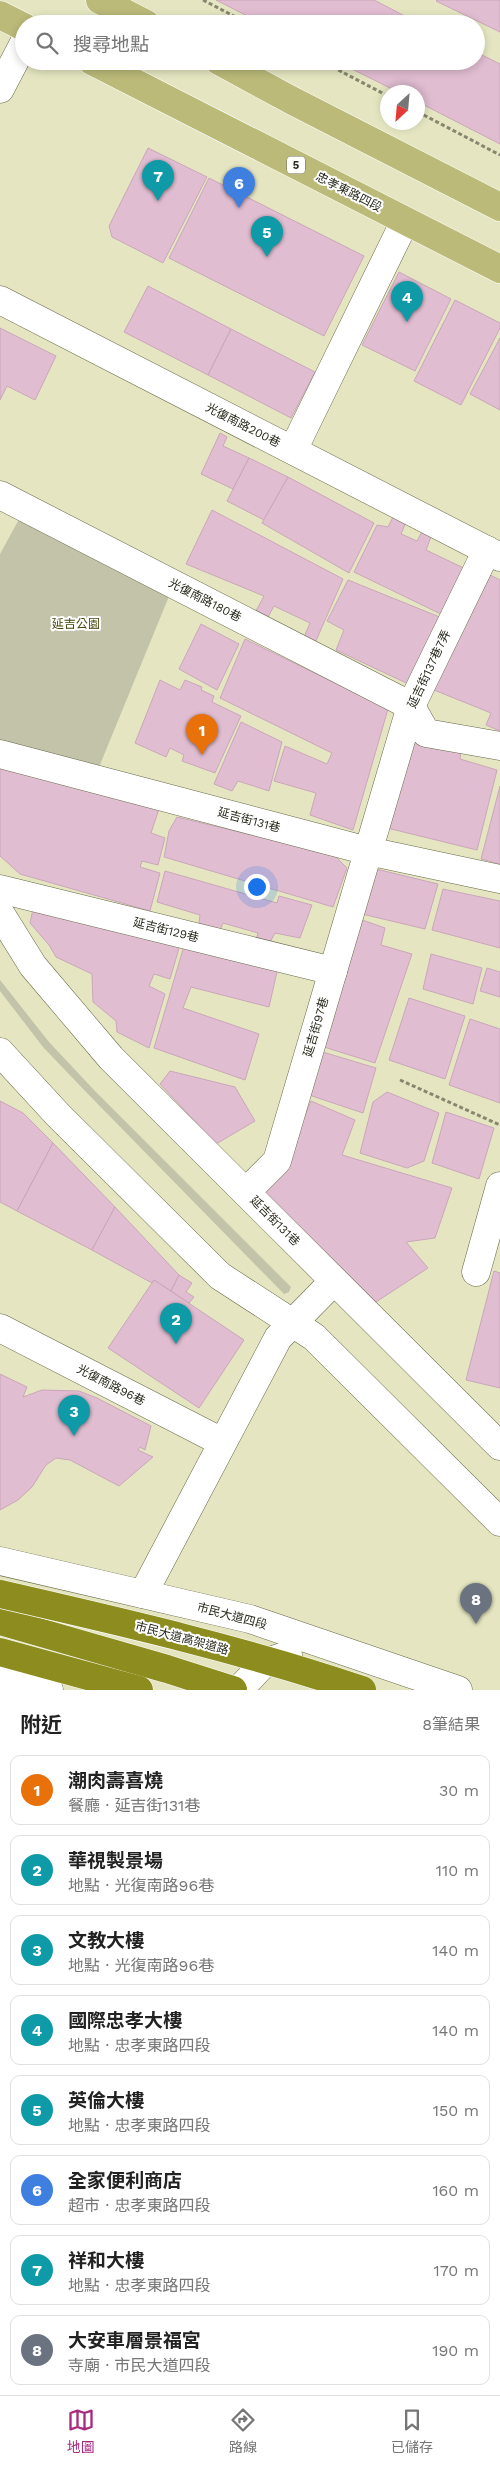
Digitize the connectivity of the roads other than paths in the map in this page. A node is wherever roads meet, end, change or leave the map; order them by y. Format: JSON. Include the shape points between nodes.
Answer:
{"nodes":[{"id":1,"x":100,"y":0,"type":"edge"},
{"id":2,"x":0,"y":15,"type":"edge"},
{"id":3,"x":129,"y":15,"type":"edge"},
{"id":4,"x":15,"y":22,"type":"edge"},
{"id":5,"x":15,"y":60,"type":"edge"},
{"id":6,"x":110,"y":70,"type":"edge"},
{"id":7,"x":236,"y":70,"type":"edge"},
{"id":8,"x":0,"y":89,"type":"edge"},
{"id":9,"x":500,"y":206,"type":"edge"},
{"id":10,"x":405,"y":220,"type":"junction"},
{"id":11,"x":500,"y":269,"type":"edge"},
{"id":12,"x":0,"y":300,"type":"edge"},
{"id":13,"x":293,"y":450,"type":"junction"},
{"id":14,"x":0,"y":495,"type":"edge"},
{"id":15,"x":493,"y":553,"type":"edge"},
{"id":16,"x":411,"y":706,"type":"junction"},
{"id":17,"x":500,"y":746,"type":"edge"},
{"id":18,"x":0,"y":754,"type":"edge"},
{"id":19,"x":368,"y":851,"type":"junction"},
{"id":20,"x":500,"y":879,"type":"edge"},
{"id":21,"x":0,"y":889,"type":"edge"},
{"id":22,"x":0,"y":913,"type":"edge"},
{"id":23,"x":333,"y":971,"type":"junction"},
{"id":24,"x":0,"y":1052,"type":"edge"},
{"id":25,"x":500,"y":1186,"type":"edge"},
{"id":26,"x":246,"y":1192,"type":"junction"},
{"id":27,"x":476,"y":1272,"type":"dead end"},
{"id":28,"x":334,"y":1281,"type":"junction"},
{"id":29,"x":292,"y":1323,"type":"junction"},
{"id":30,"x":0,"y":1328,"type":"edge"},
{"id":31,"x":222,"y":1442,"type":"junction"},
{"id":32,"x":500,"y":1446,"type":"edge"},
{"id":33,"x":500,"y":1522,"type":"edge"},
{"id":34,"x":0,"y":1561,"type":"edge"},
{"id":35,"x":0,"y":1594,"type":"edge"},
{"id":36,"x":143,"y":1594,"type":"junction"},
{"id":37,"x":0,"y":1621,"type":"edge"},
{"id":38,"x":323,"y":1643,"type":"junction"},
{"id":39,"x":0,"y":1652,"type":"edge"},
{"id":40,"x":0,"y":1676,"type":"edge"},
{"id":41,"x":49,"y":1690,"type":"edge"},
{"id":42,"x":139,"y":1690,"type":"edge"},
{"id":43,"x":233,"y":1690,"type":"edge"},
{"id":44,"x":239,"y":1690,"type":"edge"},
{"id":45,"x":362,"y":1690,"type":"edge"},
{"id":46,"x":458,"y":1690,"type":"edge"}],
"edges":[{"from":1,"to":3,"type":"main road"},
{"from":2,"to":4,"type":"main road"},
{"from":5,"to":8,"type":"street"},
{"from":6,"to":10,"type":"main road","name":"忠孝東路四段","number":"5"},
{"from":7,"to":9,"type":"main road"},
{"from":10,"to":11,"type":"main road","name":"忠孝東路四段","number":"5"},
{"from":10,"to":13,"type":"street"},
{"from":12,"to":13,"type":"street","name":"光復南路200巷"},
{"from":13,"to":15,"type":"street","name":"光復南路200巷"},
{"from":14,"to":16,"type":"street","name":"光復南路180巷"},
{"from":15,"to":16,"type":"street","name":"延吉街137巷7弄"},
{"from":16,"to":17,"type":"street","via":[[426,732]]},
{"from":16,"to":19,"type":"street","name":"延吉街137巷7弄"},
{"from":18,"to":19,"type":"street","name":"延吉街131巷"},
{"from":19,"to":20,"type":"street","name":"延吉街131巷"},
{"from":19,"to":23,"type":"street","name":"延吉街97巷"},
{"from":21,"to":23,"type":"street","name":"延吉街129巷"},
{"from":22,"to":26,"type":"street","name":"延吉街131巷","via":[[33,966],[111,1058]]},
{"from":23,"to":26,"type":"street","name":"延吉街97巷","via":[[277,1161]]},
{"from":24,"to":29,"type":"street","via":[[58,1115],[220,1276]]},
{"from":25,"to":27,"type":"street"},
{"from":26,"to":28,"type":"street","name":"延吉街131巷"},
{"from":28,"to":29,"type":"street"},
{"from":28,"to":32,"type":"street","name":"延吉街131巷"},
{"from":29,"to":31,"type":"street","via":[[278,1338]]},
{"from":29,"to":33,"type":"street","via":[[314,1337]]},
{"from":30,"to":31,"type":"street","name":"光復南路96巷"},
{"from":31,"to":36,"type":"street"},
{"from":34,"to":36,"type":"street","name":"市民大道四段"},
{"from":35,"to":45,"type":"highway","name":"市民大道高架道路","bridge":true,"via":[[145,1627],[304,1670]]},
{"from":36,"to":38,"type":"street","name":"市民大道四段","via":[[250,1619]]},
{"from":37,"to":43,"type":"highway"},
{"from":38,"to":44,"type":"street","via":[[264,1663]]},
{"from":38,"to":46,"type":"street","name":"市民大道四段"},
{"from":39,"to":42,"type":"highway"},
{"from":40,"to":41,"type":"street"}]}
